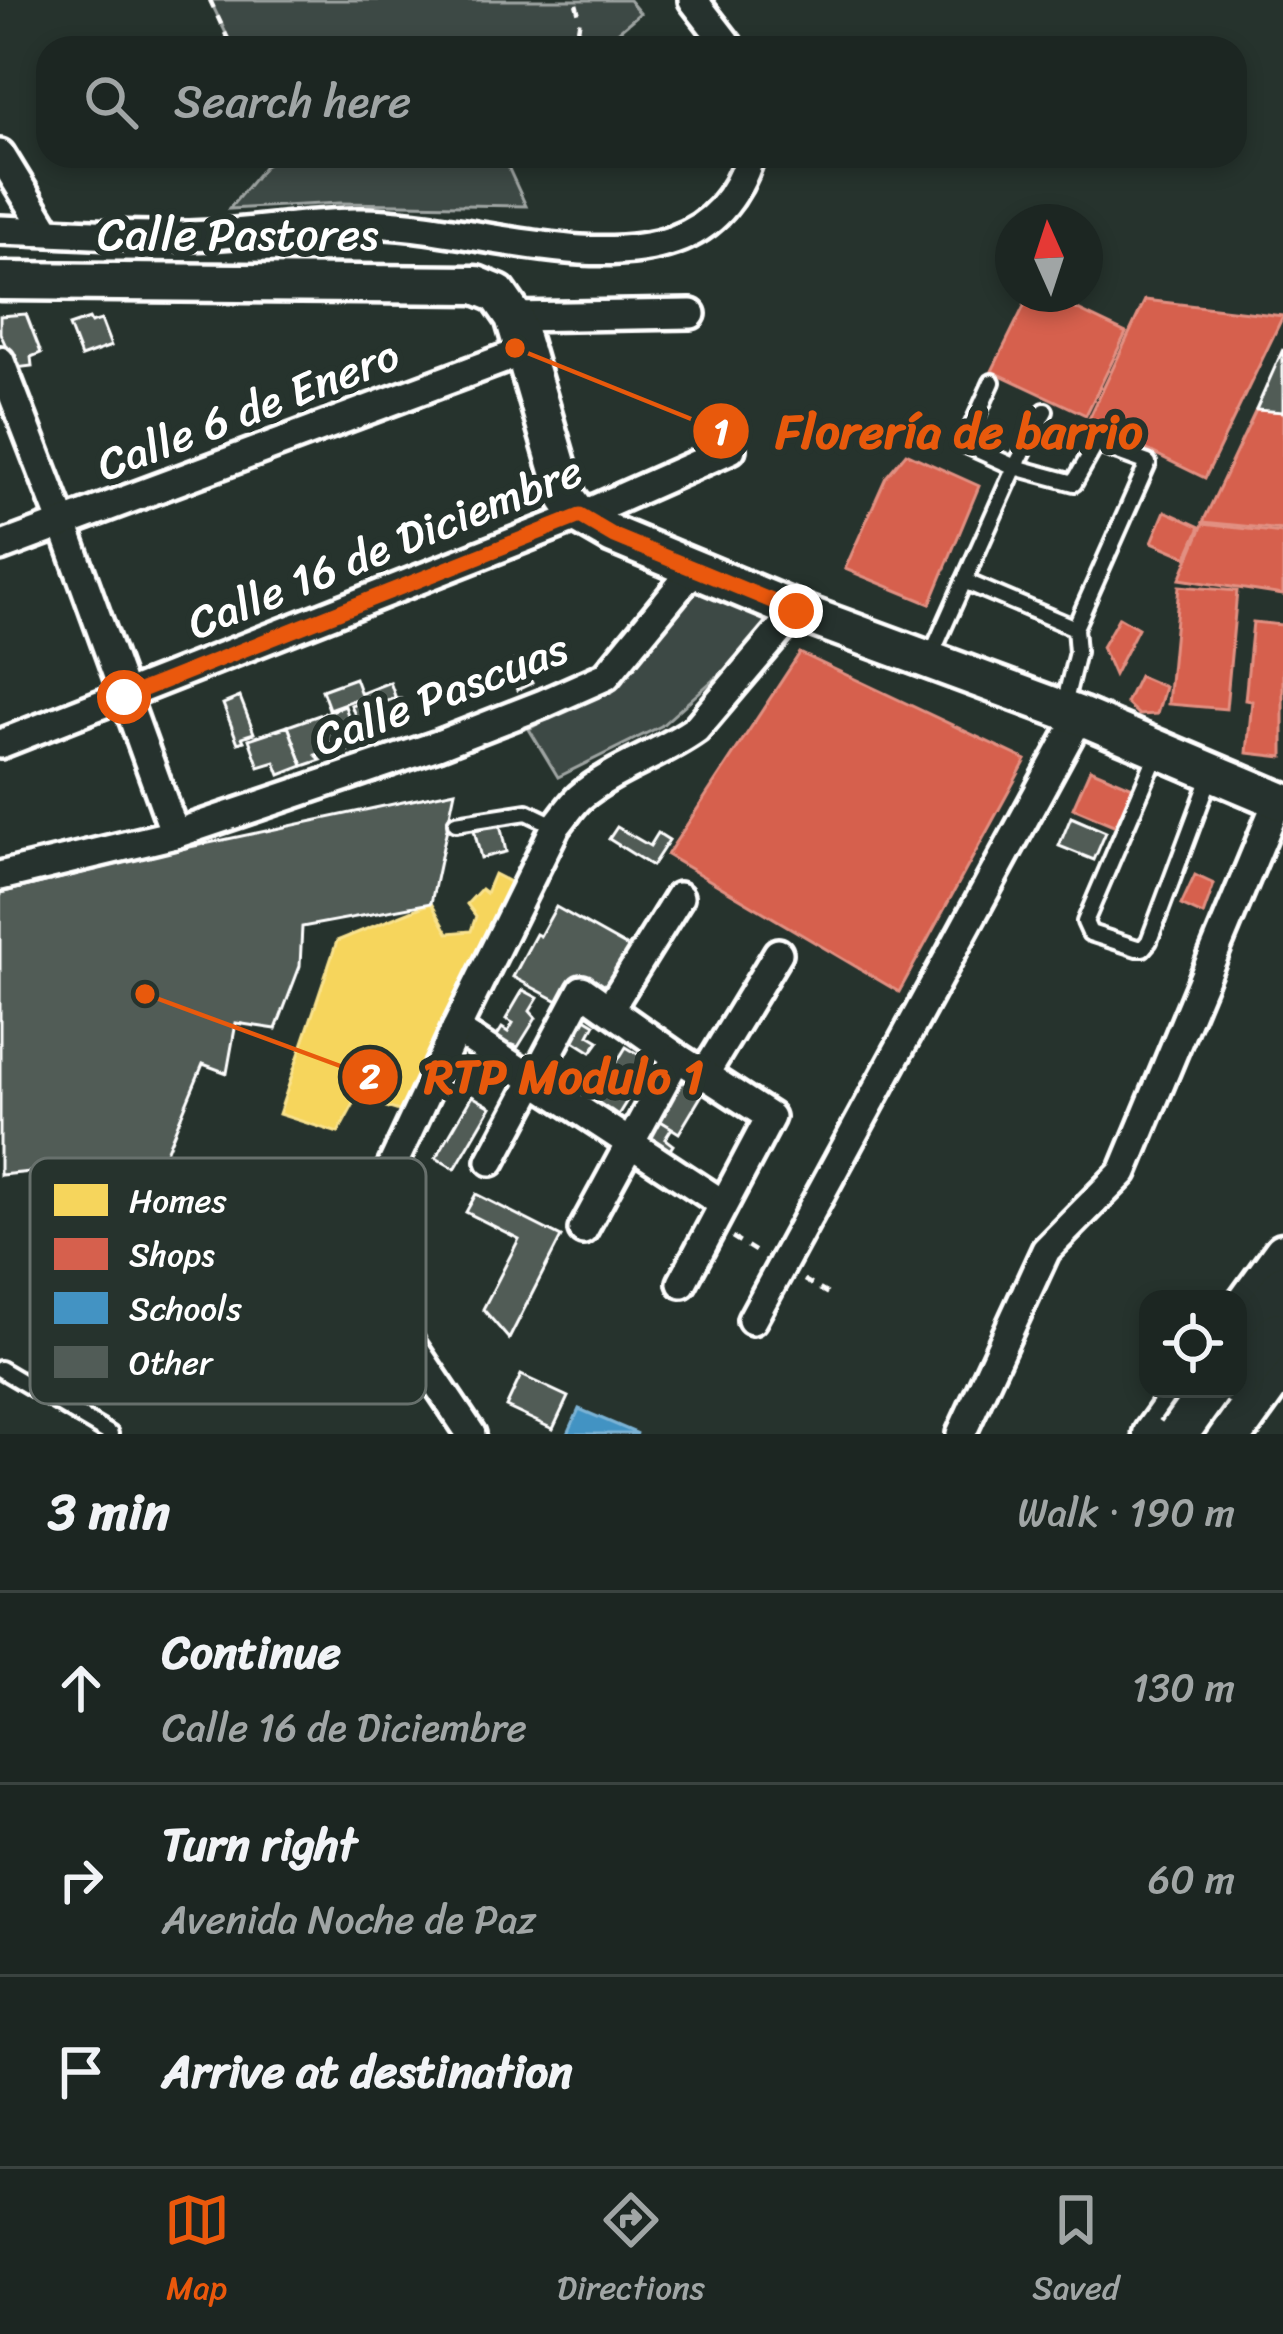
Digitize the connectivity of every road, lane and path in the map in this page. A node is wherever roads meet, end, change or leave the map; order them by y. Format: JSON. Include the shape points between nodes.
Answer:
{"nodes":[{"id":1,"x":210,"y":0,"type":"edge"},
{"id":2,"x":575,"y":0,"type":"edge"},
{"id":3,"x":693,"y":0,"type":"edge"},
{"id":4,"x":226,"y":36,"type":"edge"},
{"id":5,"x":576,"y":36,"type":"edge"},
{"id":6,"x":721,"y":36,"type":"edge"},
{"id":7,"x":0,"y":154,"type":"edge"},
{"id":8,"x":746,"y":168,"type":"edge"},
{"id":9,"x":0,"y":230,"type":"edge"},
{"id":10,"x":47,"y":231,"type":"junction"},
{"id":11,"x":0,"y":281,"type":"edge"},
{"id":12,"x":691,"y":314,"type":"dead end"},
{"id":13,"x":520,"y":334,"type":"junction"},
{"id":14,"x":0,"y":362,"type":"edge"},
{"id":15,"x":992,"y":382,"type":"dead end"},
{"id":16,"x":1045,"y":411,"type":"dead end"},
{"id":17,"x":731,"y":449,"type":"dead end"},
{"id":18,"x":1015,"y":467,"type":"junction"},
{"id":19,"x":580,"y":516,"type":"junction"},
{"id":20,"x":63,"y":524,"type":"junction"},
{"id":21,"x":0,"y":547,"type":"edge"},
{"id":22,"x":694,"y":569,"type":"junction"},
{"id":23,"x":964,"y":581,"type":"junction"},
{"id":24,"x":796,"y":611,"type":"junction"},
{"id":25,"x":1075,"y":628,"type":"junction"},
{"id":26,"x":928,"y":660,"type":"junction"},
{"id":27,"x":124,"y":697,"type":"junction"},
{"id":28,"x":1072,"y":713,"type":"junction"},
{"id":29,"x":0,"y":744,"type":"edge"},
{"id":30,"x":1159,"y":749,"type":"junction"},
{"id":31,"x":1212,"y":772,"type":"junction"},
{"id":32,"x":1280,"y":801,"type":"edge"},
{"id":33,"x":456,"y":823,"type":"dead end"},
{"id":34,"x":556,"y":826,"type":"junction"},
{"id":35,"x":175,"y":834,"type":"junction"},
{"id":36,"x":0,"y":876,"type":"edge"},
{"id":37,"x":679,"y":897,"type":"dead end"},
{"id":38,"x":778,"y":953,"type":"dead end"},
{"id":39,"x":610,"y":1008,"type":"junction"},
{"id":40,"x":456,"y":1029,"type":"junction"},
{"id":41,"x":677,"y":1057,"type":"junction"},
{"id":42,"x":704,"y":1075,"type":"junction"},
{"id":43,"x":535,"y":1079,"type":"junction"},
{"id":44,"x":630,"y":1145,"type":"junction"},
{"id":45,"x":396,"y":1158,"type":"edge"},
{"id":46,"x":491,"y":1161,"type":"dead end"},
{"id":47,"x":717,"y":1215,"type":"junction"},
{"id":48,"x":584,"y":1230,"type":"dead end"},
{"id":49,"x":1283,"y":1252,"type":"edge"},
{"id":50,"x":682,"y":1283,"type":"dead end"},
{"id":51,"x":1283,"y":1286,"type":"edge"},
{"id":52,"x":1247,"y":1302,"type":"edge"},
{"id":53,"x":752,"y":1320,"type":"dead end"},
{"id":54,"x":1283,"y":1324,"type":"edge"},
{"id":55,"x":1247,"y":1336,"type":"edge"},
{"id":56,"x":1283,"y":1367,"type":"edge"},
{"id":57,"x":426,"y":1368,"type":"edge"},
{"id":58,"x":0,"y":1370,"type":"edge"},
{"id":59,"x":1247,"y":1373,"type":"edge"},
{"id":60,"x":30,"y":1387,"type":"edge"},
{"id":61,"x":1180,"y":1398,"type":"edge"},
{"id":62,"x":1201,"y":1398,"type":"edge"},
{"id":63,"x":1229,"y":1398,"type":"edge"},
{"id":64,"x":58,"y":1404,"type":"edge"},
{"id":65,"x":1166,"y":1433,"type":"edge"},
{"id":66,"x":110,"y":1434,"type":"edge"},
{"id":67,"x":470,"y":1434,"type":"edge"},
{"id":68,"x":961,"y":1434,"type":"edge"},
{"id":69,"x":1203,"y":1434,"type":"edge"},
{"id":70,"x":1235,"y":1434,"type":"edge"}],
"edges":[{"from":1,"to":4,"type":"path"},
{"from":2,"to":5,"type":"path"},
{"from":3,"to":6,"type":"street"},
{"from":7,"to":10,"type":"street"},
{"from":8,"to":10,"type":"street","via":[[712,218],[676,240],[632,250],[356,223],[206,235]]},
{"from":9,"to":10,"type":"street"},
{"from":11,"to":13,"type":"street","name":"Calle Pastores","via":[[476,285],[498,294]]},
{"from":12,"to":13,"type":"street","name":"Calle 6 de Enero"},
{"from":13,"to":19,"type":"street","via":[[567,498]]},
{"from":13,"to":20,"type":"street","name":"Calle 6 de Enero"},
{"from":14,"to":20,"type":"street"},
{"from":15,"to":18,"type":"lane","via":[[964,444]]},
{"from":16,"to":18,"type":"lane"},
{"from":17,"to":19,"type":"street","name":"Calle 16 de Diciembre"},
{"from":18,"to":23,"type":"lane"},
{"from":18,"to":25,"type":"lane","via":[[1074,483],[1096,444],[1148,464]]},
{"from":19,"to":22,"type":"street"},
{"from":19,"to":27,"type":"street","name":"Calle 16 de Diciembre"},
{"from":20,"to":21,"type":"street","name":"Calle 6 de Enero"},
{"from":20,"to":27,"type":"street"},
{"from":22,"to":24,"type":"street"},
{"from":22,"to":35,"type":"street","name":"Calle Pascuas","via":[[606,676],[438,745]]},
{"from":23,"to":25,"type":"lane"},
{"from":23,"to":26,"type":"lane"},
{"from":24,"to":26,"type":"street"},
{"from":24,"to":34,"type":"street","via":[[696,729],[601,782]]},
{"from":25,"to":28,"type":"lane"},
{"from":26,"to":28,"type":"street"},
{"from":27,"to":29,"type":"street","name":"Calle 16 de Diciembre"},
{"from":27,"to":35,"type":"street"},
{"from":28,"to":30,"type":"street"},
{"from":28,"to":53,"type":"street"},
{"from":30,"to":31,"type":"street"},
{"from":30,"to":31,"type":"lane","via":[[1085,922],[1090,934],[1137,948],[1149,941]]},
{"from":31,"to":32,"type":"street"},
{"from":32,"to":68,"type":"street","via":[[1123,1172],[1046,1250]]},
{"from":33,"to":34,"type":"lane","via":[[527,812]]},
{"from":34,"to":40,"type":"street"},
{"from":35,"to":36,"type":"street","name":"Calle Pascuas"},
{"from":37,"to":39,"type":"street"},
{"from":38,"to":42,"type":"street"},
{"from":39,"to":41,"type":"street"},
{"from":39,"to":43,"type":"street","via":[[582,990]]},
{"from":40,"to":43,"type":"street"},
{"from":40,"to":45,"type":"street"},
{"from":41,"to":42,"type":"street"},
{"from":41,"to":44,"type":"street"},
{"from":42,"to":47,"type":"street","via":[[770,1117]]},
{"from":43,"to":44,"type":"street"},
{"from":43,"to":46,"type":"street"},
{"from":44,"to":47,"type":"street"},
{"from":44,"to":48,"type":"street"},
{"from":47,"to":50,"type":"street"},
{"from":49,"to":52,"type":"street"},
{"from":51,"to":55,"type":"main road"},
{"from":54,"to":59,"type":"main road"},
{"from":56,"to":70,"type":"street"},
{"from":57,"to":67,"type":"street"},
{"from":58,"to":60,"type":"lane"},
{"from":61,"to":65,"type":"street"},
{"from":62,"to":65,"type":"main road","bridge":true},
{"from":63,"to":69,"type":"main road"},
{"from":64,"to":66,"type":"lane"}]}
